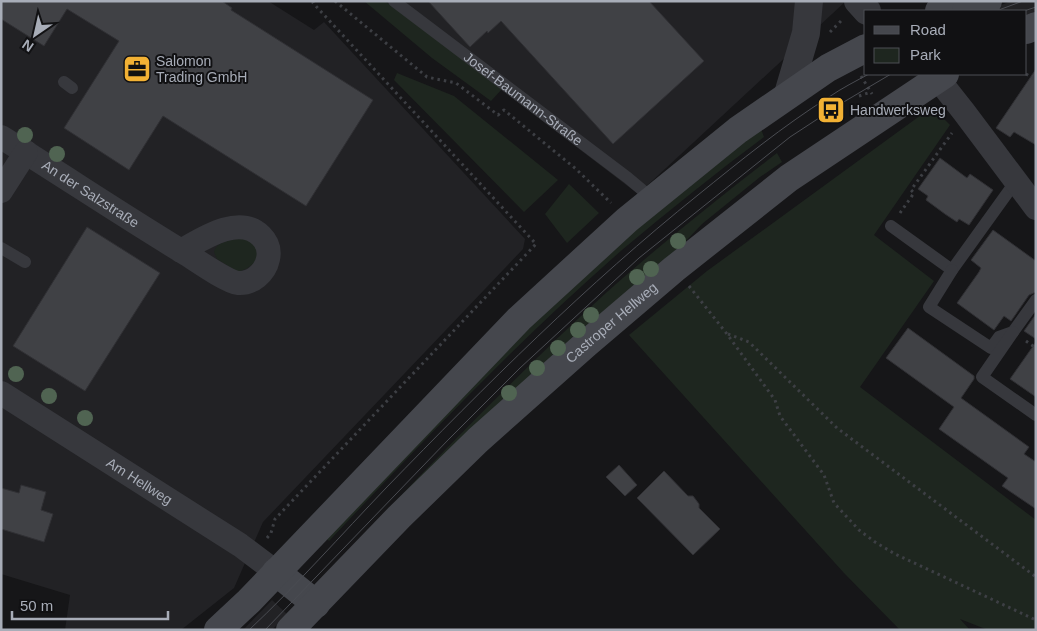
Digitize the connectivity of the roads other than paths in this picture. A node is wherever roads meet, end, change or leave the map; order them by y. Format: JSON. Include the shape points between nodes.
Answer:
{"nodes":[{"id":1,"x":394,"y":1,"type":"edge"},
{"id":2,"x":809,"y":1,"type":"edge"},
{"id":3,"x":962,"y":1,"type":"edge"},
{"id":4,"x":988,"y":1,"type":"edge"},
{"id":5,"x":941,"y":10,"type":"edge"},
{"id":6,"x":968,"y":10,"type":"edge"},
{"id":7,"x":858,"y":52,"type":"edge"},
{"id":8,"x":939,"y":75,"type":"edge"},
{"id":9,"x":788,"y":94,"type":"junction"},
{"id":10,"x":1,"y":137,"type":"edge"},
{"id":11,"x":26,"y":152,"type":"junction"},
{"id":12,"x":1016,"y":181,"type":"junction"},
{"id":13,"x":1,"y":191,"type":"edge"},
{"id":14,"x":653,"y":199,"type":"junction"},
{"id":15,"x":1036,"y":208,"type":"edge"},
{"id":16,"x":891,"y":226,"type":"road end"},
{"id":17,"x":1,"y":248,"type":"edge"},
{"id":18,"x":181,"y":251,"type":"dead end"},
{"id":19,"x":25,"y":262,"type":"dead end"},
{"id":20,"x":952,"y":270,"type":"junction"},
{"id":21,"x":1036,"y":300,"type":"edge"},
{"id":22,"x":1013,"y":332,"type":"junction"},
{"id":23,"x":1,"y":393,"type":"edge"},
{"id":24,"x":1036,"y":415,"type":"edge"},
{"id":25,"x":276,"y":572,"type":"junction"},
{"id":26,"x":316,"y":604,"type":"junction"},
{"id":27,"x":218,"y":630,"type":"edge"},
{"id":28,"x":290,"y":630,"type":"edge"}],
"edges":[{"from":1,"to":14,"type":"lane","name":"Josef-Baumann-Straße"},
{"from":2,"to":9,"type":"street","via":[[806,33]]},
{"from":3,"to":5,"type":"main road"},
{"from":4,"to":6,"type":"main road"},
{"from":7,"to":9,"type":"main road"},
{"from":8,"to":12,"type":"street"},
{"from":8,"to":26,"type":"main road","name":"Castroper Hellweg","via":[[878,103],[674,269],[478,440]]},
{"from":9,"to":14,"type":"main road"},
{"from":10,"to":11,"type":"street","name":"An der Salzstraße"},
{"from":11,"to":13,"type":"street"},
{"from":11,"to":18,"type":"street","name":"An der Salzstraße"},
{"from":12,"to":15,"type":"street"},
{"from":12,"to":20,"type":"lane"},
{"from":14,"to":25,"type":"main road","via":[[519,319]]},
{"from":16,"to":20,"type":"lane"},
{"from":17,"to":19,"type":"lane"},
{"from":20,"to":22,"type":"lane","via":[[929,307],[991,348],[999,337]]},
{"from":21,"to":22,"type":"lane"},
{"from":22,"to":24,"type":"lane","via":[[982,377]]},
{"from":23,"to":25,"type":"street","name":"Am Hellweg","via":[[240,545]]},
{"from":25,"to":26,"type":"main road"},
{"from":25,"to":27,"type":"main road"},
{"from":26,"to":28,"type":"main road","name":"Castroper Hellweg"}]}
